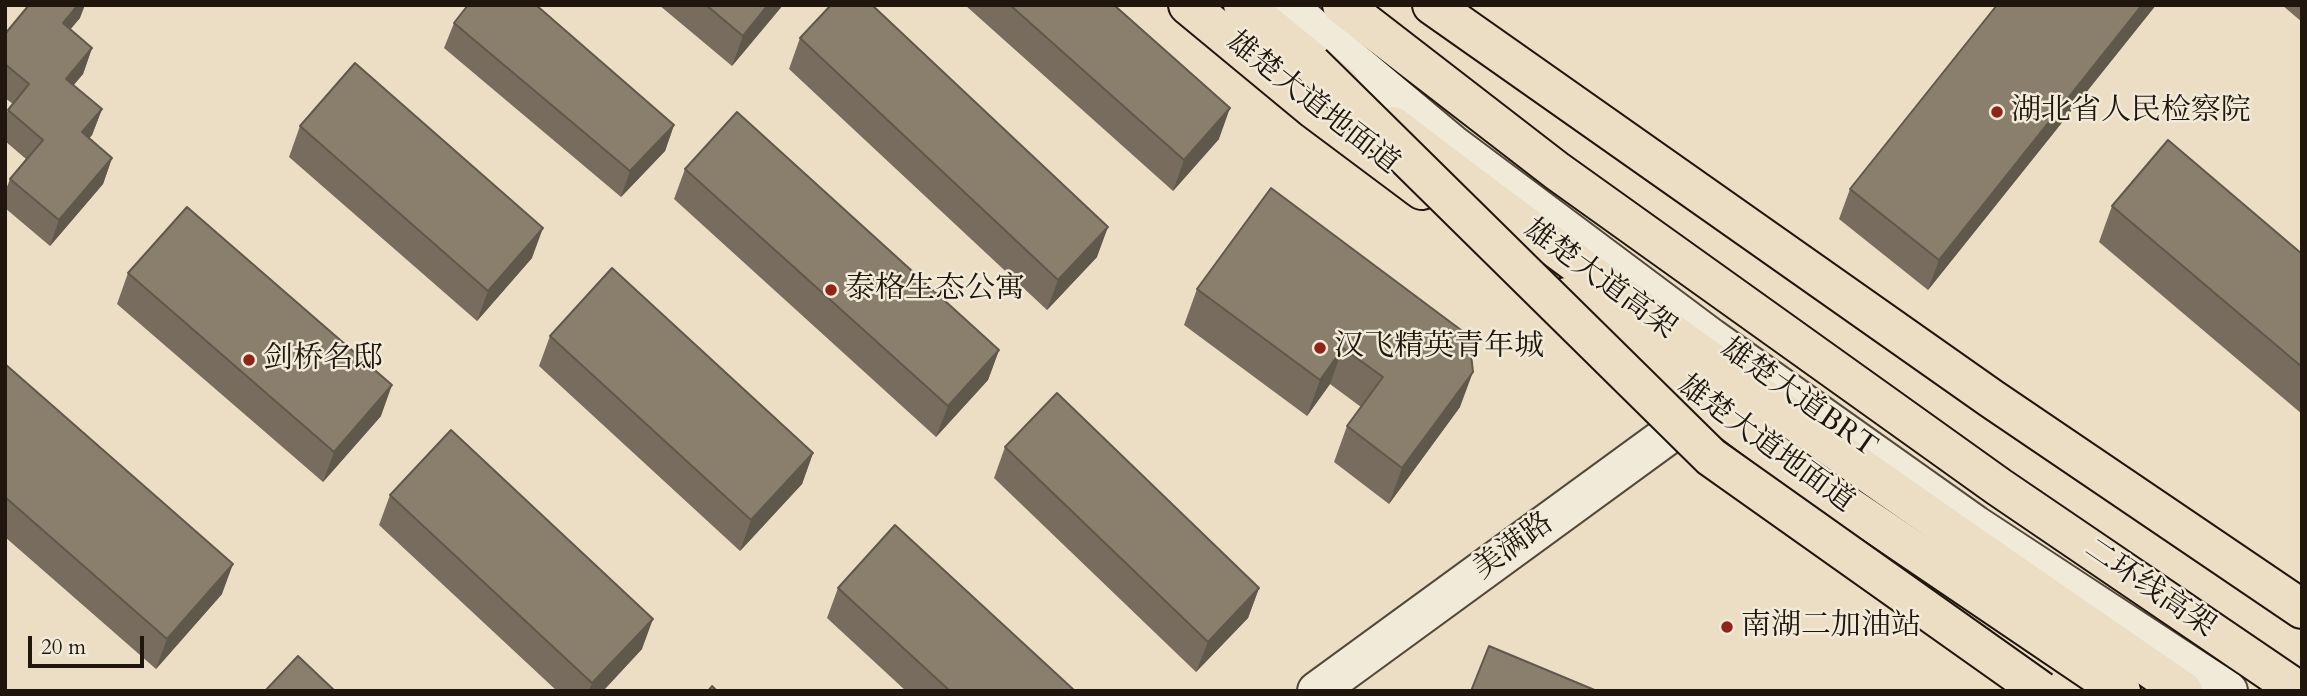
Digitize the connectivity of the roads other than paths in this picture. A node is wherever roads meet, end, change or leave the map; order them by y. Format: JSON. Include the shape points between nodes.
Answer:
{"nodes":[{"id":1,"x":1188,"y":5,"type":"edge"},
{"id":2,"x":1243,"y":5,"type":"edge"},
{"id":3,"x":1286,"y":5,"type":"edge"},
{"id":4,"x":1342,"y":5,"type":"edge"},
{"id":5,"x":1432,"y":5,"type":"edge"},
{"id":6,"x":1312,"y":64,"type":"junction"},
{"id":7,"x":1716,"y":409,"type":"junction"},
{"id":8,"x":2302,"y":609,"type":"edge"},
{"id":9,"x":1317,"y":691,"type":"edge"},
{"id":10,"x":2041,"y":691,"type":"edge"},
{"id":11,"x":2120,"y":691,"type":"edge"},
{"id":12,"x":2183,"y":691,"type":"edge"},
{"id":13,"x":2228,"y":691,"type":"edge"},
{"id":14,"x":2299,"y":691,"type":"edge"}],
"edges":[{"from":1,"to":7,"type":"main road","name":"雄楚大道地面道","via":[[1315,110]]},
{"from":2,"to":6,"type":"main road","name":"雄楚大道高架"},
{"from":3,"to":13,"type":"street","name":"雄楚大道BRT","via":[[1453,145],[1711,338],[1975,525]]},
{"from":4,"to":14,"type":"main road","name":"二环线高架","via":[[1557,171],[1999,486]]},
{"from":5,"to":8,"type":"main road","via":[[1969,383]]},
{"from":6,"to":10,"type":"main road","bridge":true,"via":[[1711,457]]},
{"from":6,"to":12,"type":"main road","name":"雄楚大道高架","bridge":true,"via":[[1530,231]]},
{"from":7,"to":9,"type":"street","name":"美满路","via":[[1672,432]]},
{"from":7,"to":11,"type":"main road","name":"雄楚大道地面道","via":[[1805,477]]}]}
